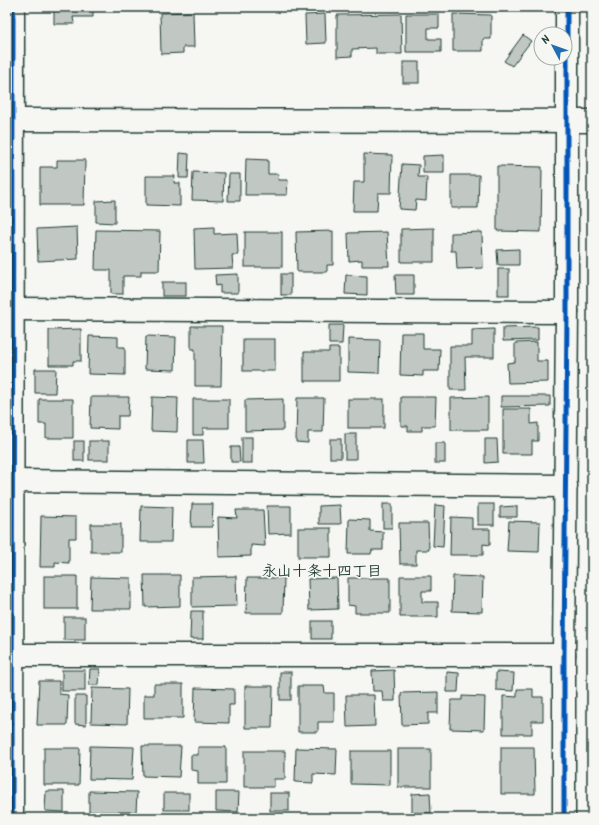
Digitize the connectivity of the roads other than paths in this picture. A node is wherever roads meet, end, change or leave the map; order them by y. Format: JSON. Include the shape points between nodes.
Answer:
{"nodes":[{"id":1,"x":13,"y":7,"type":"edge"},
{"id":2,"x":567,"y":7,"type":"edge"},
{"id":3,"x":10,"y":120,"type":"edge"},
{"id":4,"x":567,"y":121,"type":"junction"},
{"id":5,"x":592,"y":121,"type":"edge"},
{"id":6,"x":10,"y":309,"type":"edge"},
{"id":7,"x":567,"y":312,"type":"junction"},
{"id":8,"x":10,"y":481,"type":"edge"},
{"id":9,"x":566,"y":486,"type":"junction"},
{"id":10,"x":10,"y":655,"type":"edge"},
{"id":11,"x":564,"y":655,"type":"junction"},
{"id":12,"x":12,"y":818,"type":"edge"},
{"id":13,"x":564,"y":818,"type":"edge"}],
"edges":[{"from":1,"to":3,"type":"street"},
{"from":2,"to":4,"type":"street"},
{"from":3,"to":4,"type":"street"},
{"from":3,"to":6,"type":"street"},
{"from":4,"to":5,"type":"street"},
{"from":4,"to":7,"type":"street"},
{"from":6,"to":7,"type":"street"},
{"from":6,"to":8,"type":"street"},
{"from":7,"to":9,"type":"street"},
{"from":8,"to":9,"type":"street"},
{"from":8,"to":10,"type":"street"},
{"from":9,"to":11,"type":"street"},
{"from":10,"to":11,"type":"street"},
{"from":10,"to":12,"type":"street"},
{"from":11,"to":13,"type":"street"}]}
